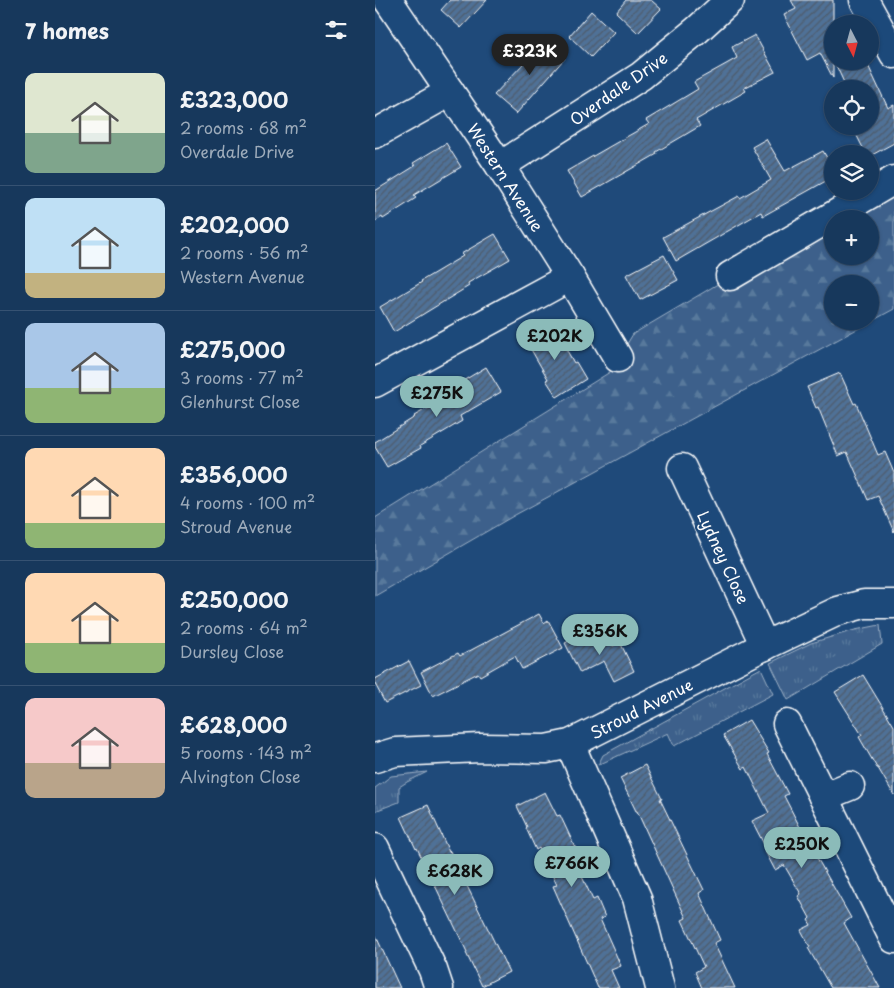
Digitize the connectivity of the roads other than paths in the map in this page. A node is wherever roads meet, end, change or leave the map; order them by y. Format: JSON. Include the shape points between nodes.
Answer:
{"nodes":[{"id":1,"x":388,"y":0,"type":"edge"},
{"id":2,"x":730,"y":0,"type":"edge"},
{"id":3,"x":864,"y":0,"type":"edge"},
{"id":4,"x":894,"y":54,"type":"edge"},
{"id":5,"x":450,"y":92,"type":"junction"},
{"id":6,"x":375,"y":134,"type":"edge"},
{"id":7,"x":500,"y":166,"type":"junction"},
{"id":8,"x":894,"y":180,"type":"edge"},
{"id":9,"x":570,"y":276,"type":"junction"},
{"id":10,"x":730,"y":276,"type":"dead end"},
{"id":11,"x":618,"y":358,"type":"dead end"},
{"id":12,"x":375,"y":383,"type":"edge"},
{"id":13,"x":682,"y":468,"type":"dead end"},
{"id":14,"x":894,"y":604,"type":"edge"},
{"id":15,"x":765,"y":646,"type":"junction"},
{"id":16,"x":787,"y":724,"type":"dead end"},
{"id":17,"x":570,"y":744,"type":"junction"},
{"id":18,"x":375,"y":758,"type":"edge"},
{"id":19,"x":850,"y":786,"type":"dead end"},
{"id":20,"x":823,"y":797,"type":"junction"},
{"id":21,"x":375,"y":848,"type":"edge"},
{"id":22,"x":894,"y":939,"type":"edge"},
{"id":23,"x":439,"y":988,"type":"edge"},
{"id":24,"x":659,"y":988,"type":"edge"}],
"edges":[{"from":1,"to":5,"type":"street","name":"Western Avenue"},
{"from":2,"to":7,"type":"street","name":"Overdale Drive","via":[[641,76]]},
{"from":3,"to":4,"type":"street"},
{"from":5,"to":6,"type":"street"},
{"from":5,"to":7,"type":"street","name":"Western Avenue"},
{"from":7,"to":9,"type":"street","name":"Western Avenue"},
{"from":8,"to":10,"type":"street"},
{"from":9,"to":11,"type":"street","name":"Western Avenue"},
{"from":9,"to":12,"type":"street"},
{"from":13,"to":15,"type":"street","name":"Lydney Close"},
{"from":14,"to":15,"type":"street","name":"Stroud Avenue","via":[[863,604],[838,611]]},
{"from":15,"to":17,"type":"street","name":"Stroud Avenue"},
{"from":16,"to":20,"type":"street"},
{"from":17,"to":18,"type":"street","name":"Stroud Avenue","via":[[546,748],[395,752]]},
{"from":17,"to":24,"type":"street","via":[[637,898]]},
{"from":19,"to":20,"type":"street"},
{"from":20,"to":22,"type":"street"},
{"from":21,"to":23,"type":"street"}]}
